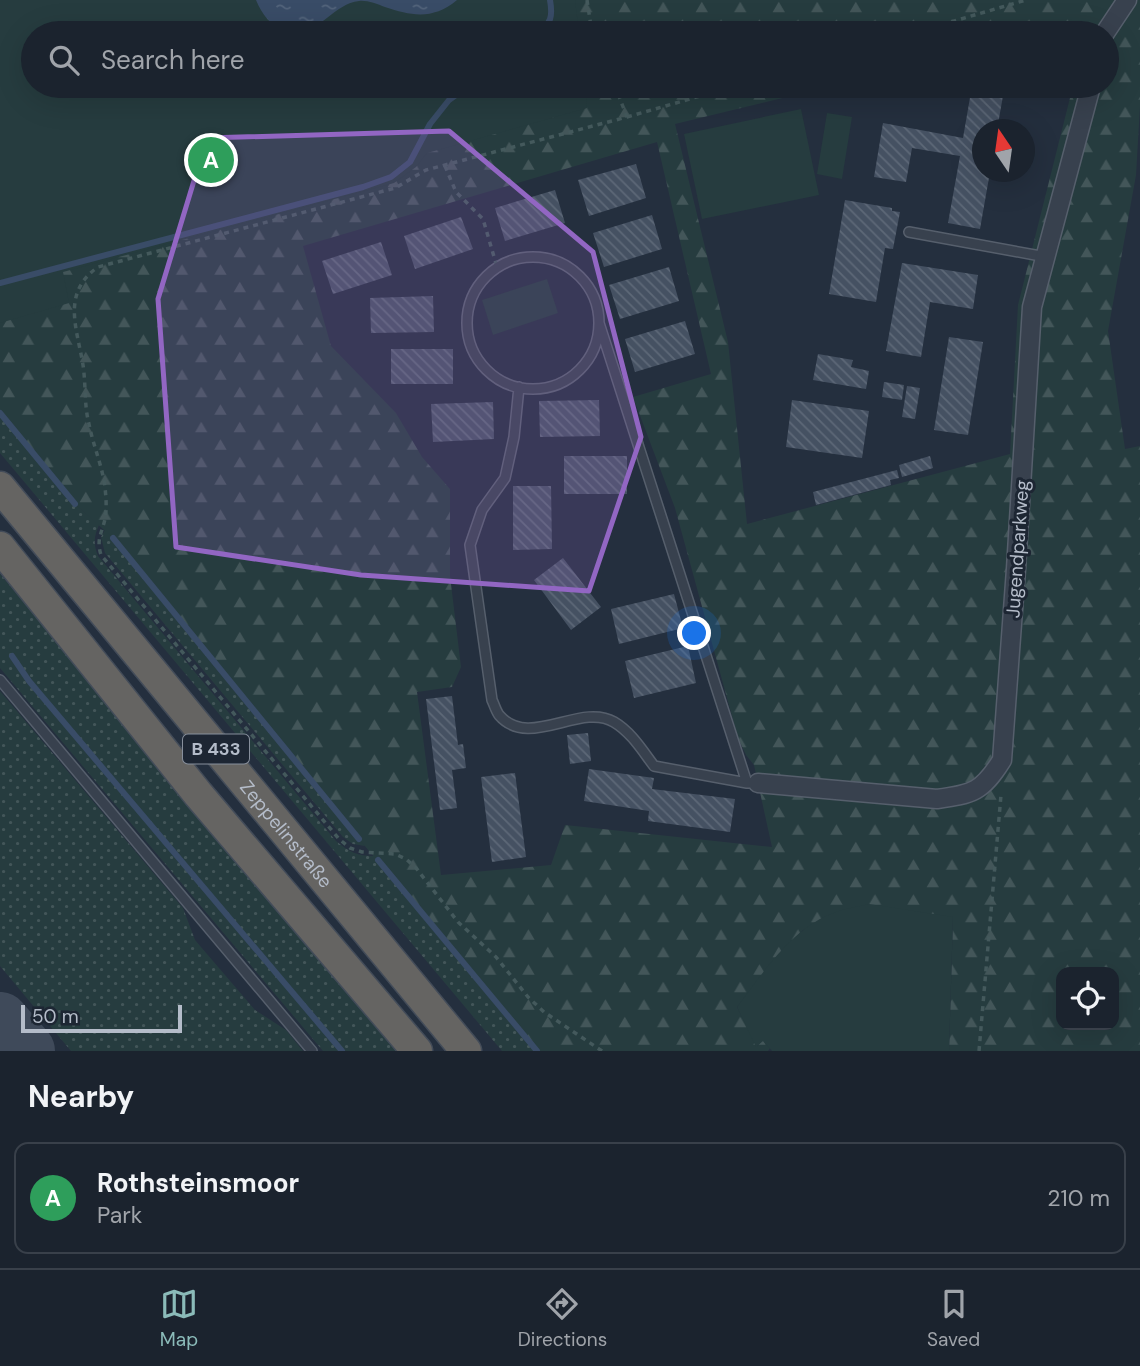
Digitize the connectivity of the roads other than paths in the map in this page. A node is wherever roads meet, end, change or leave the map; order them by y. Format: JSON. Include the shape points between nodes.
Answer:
{"nodes":[{"id":1,"x":1127,"y":0,"type":"edge"},
{"id":2,"x":1113,"y":21,"type":"edge"},
{"id":3,"x":1088,"y":98,"type":"edge"},
{"id":4,"x":908,"y":232,"type":"dead end"},
{"id":5,"x":1046,"y":257,"type":"junction"},
{"id":6,"x":600,"y":323,"type":"junction"},
{"id":7,"x":519,"y":387,"type":"junction"},
{"id":8,"x":0,"y":487,"type":"edge"},
{"id":9,"x":0,"y":547,"type":"edge"},
{"id":10,"x":0,"y":680,"type":"edge"},
{"id":11,"x":753,"y":783,"type":"junction"},
{"id":12,"x":312,"y":1051,"type":"edge"},
{"id":13,"x":417,"y":1051,"type":"edge"},
{"id":14,"x":466,"y":1051,"type":"edge"}],
"edges":[{"from":1,"to":2,"type":"street"},
{"from":3,"to":5,"type":"street","name":"Jugendparkweg"},
{"from":4,"to":5,"type":"lane"},
{"from":5,"to":11,"type":"street","name":"Jugendparkweg","via":[[1032,307],[1002,760],[990,780],[976,790],[937,799]]},
{"from":6,"to":7,"type":"lane","via":[[586,363],[570,379],[550,388]]},
{"from":6,"to":7,"type":"lane","via":[[596,301],[585,281],[549,258],[506,262],[487,274],[474,291],[467,334],[474,355],[488,372]]},
{"from":6,"to":11,"type":"lane"},
{"from":7,"to":11,"type":"lane","via":[[505,478],[482,510],[470,545],[492,699],[499,715],[517,726],[542,727],[591,717],[612,720],[654,766]]},
{"from":8,"to":14,"type":"highway","name":"Zeppelinstraße","number":"B 433"},
{"from":9,"to":13,"type":"highway","number":"B 433","via":[[198,794]]},
{"from":10,"to":12,"type":"lane"}]}
